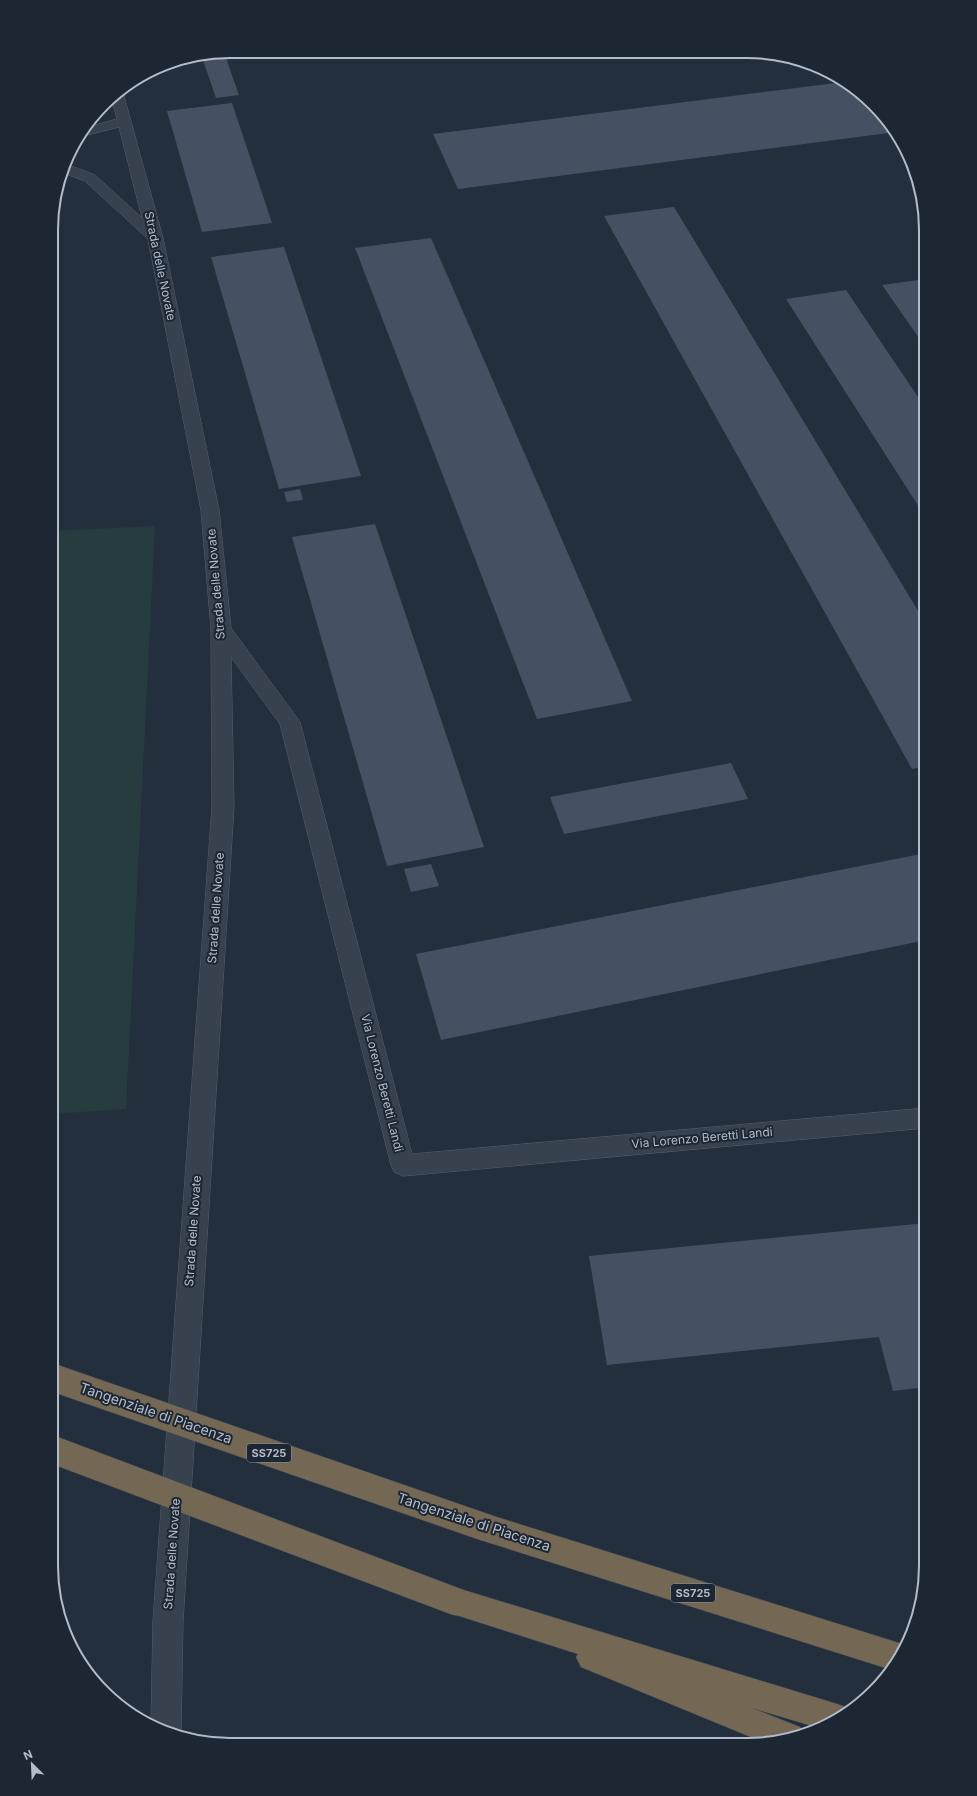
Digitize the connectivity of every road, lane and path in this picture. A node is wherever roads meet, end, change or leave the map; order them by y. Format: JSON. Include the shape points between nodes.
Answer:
{"nodes":[{"id":1,"x":119,"y":99,"type":"edge"},
{"id":2,"x":125,"y":121,"type":"junction"},
{"id":3,"x":97,"y":122,"type":"edge"},
{"id":4,"x":90,"y":131,"type":"edge"},
{"id":5,"x":69,"y":170,"type":"edge"},
{"id":6,"x":155,"y":238,"type":"junction"},
{"id":7,"x":221,"y":629,"type":"junction"},
{"id":8,"x":919,"y":1119,"type":"edge"},
{"id":9,"x":58,"y":1379,"type":"edge"},
{"id":10,"x":58,"y":1452,"type":"edge"},
{"id":11,"x":457,"y":1602,"type":"junction"},
{"id":12,"x":893,"y":1656,"type":"edge"},
{"id":13,"x":828,"y":1717,"type":"edge"},
{"id":14,"x":166,"y":1726,"type":"edge"},
{"id":15,"x":781,"y":1735,"type":"edge"}],
"edges":[{"from":1,"to":2,"type":"street","name":"Strada delle Novate"},
{"from":2,"to":3,"type":"street"},
{"from":2,"to":4,"type":"street"},
{"from":2,"to":6,"type":"street","name":"Strada delle Novate"},
{"from":5,"to":6,"type":"street","via":[[90,178]]},
{"from":6,"to":7,"type":"street","name":"Strada delle Novate","via":[[210,510]]},
{"from":7,"to":8,"type":"street","name":"Via Lorenzo Beretti Landi","via":[[290,722],[403,1165]]},
{"from":7,"to":14,"type":"street","name":"Strada delle Novate","via":[[223,806],[168,1621]]},
{"from":9,"to":12,"type":"highway","name":"Tangenziale di Piacenza","number":"SS725","bridge":true,"via":[[487,1528]]},
{"from":10,"to":11,"type":"highway","bridge":true},
{"from":11,"to":13,"type":"highway"},
{"from":11,"to":15,"type":"highway"}]}
